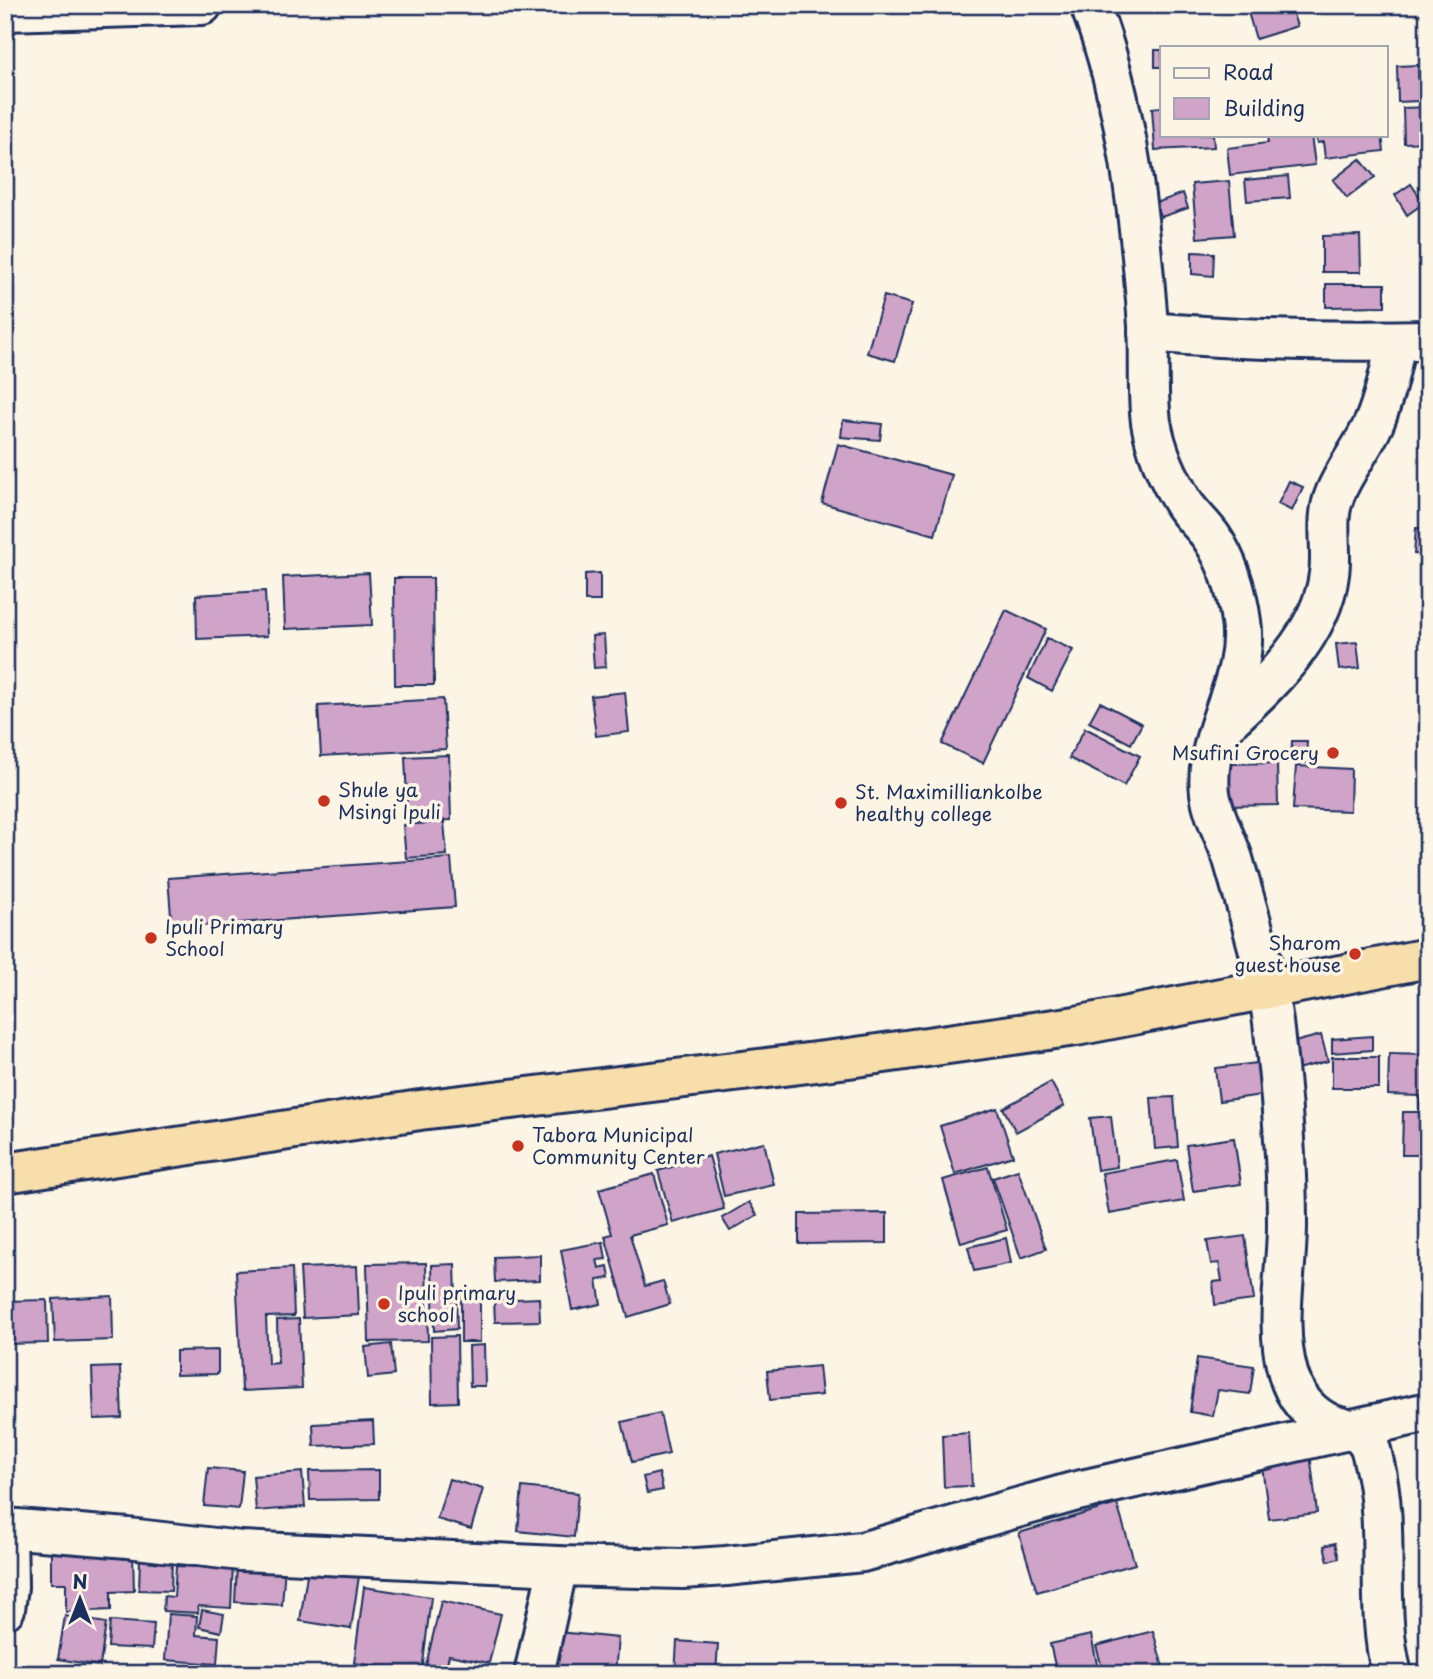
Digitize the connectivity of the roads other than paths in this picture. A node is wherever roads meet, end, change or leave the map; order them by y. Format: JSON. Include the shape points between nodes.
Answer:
{"nodes":[{"id":1,"x":202,"y":5,"type":"edge"},
{"id":2,"x":1090,"y":5,"type":"edge"},
{"id":3,"x":5,"y":11,"type":"edge"},
{"id":4,"x":1148,"y":332,"type":"junction"},
{"id":5,"x":1412,"y":340,"type":"edge"},
{"id":6,"x":1219,"y":730,"type":"junction"},
{"id":7,"x":1428,"y":958,"type":"edge"},
{"id":8,"x":1268,"y":989,"type":"junction"},
{"id":9,"x":5,"y":1173,"type":"edge"},
{"id":10,"x":1428,"y":1412,"type":"edge"},
{"id":11,"x":1350,"y":1430,"type":"junction"},
{"id":12,"x":6,"y":1528,"type":"edge"},
{"id":13,"x":558,"y":1566,"type":"junction"},
{"id":14,"x":5,"y":1609,"type":"edge"},
{"id":15,"x":534,"y":1674,"type":"edge"},
{"id":16,"x":1392,"y":1674,"type":"edge"}],
"edges":[{"from":1,"to":3,"type":"street"},
{"from":2,"to":4,"type":"street","via":[[1103,41],[1127,151],[1139,223]]},
{"from":4,"to":5,"type":"street","via":[[1237,339]]},
{"from":4,"to":6,"type":"street","via":[[1151,422],[1159,452],[1185,505],[1220,552],[1241,623],[1238,677]]},
{"from":5,"to":6,"type":"street","via":[[1392,364],[1374,424],[1333,497],[1330,571],[1323,604],[1278,671]]},
{"from":6,"to":8,"type":"street","via":[[1210,797]]},
{"from":7,"to":8,"type":"highway"},
{"from":8,"to":9,"type":"highway","via":[[1076,1026],[420,1110]]},
{"from":8,"to":11,"type":"street","via":[[1286,1155],[1287,1231],[1280,1299],[1283,1352],[1289,1378],[1309,1410]]},
{"from":10,"to":11,"type":"street"},
{"from":11,"to":13,"type":"street","via":[[1073,1492],[862,1552],[682,1569]]},
{"from":11,"to":16,"type":"street","via":[[1368,1443],[1378,1481]]},
{"from":12,"to":13,"type":"street","via":[[241,1551]]},
{"from":12,"to":14,"type":"street"},
{"from":13,"to":15,"type":"street"}]}
